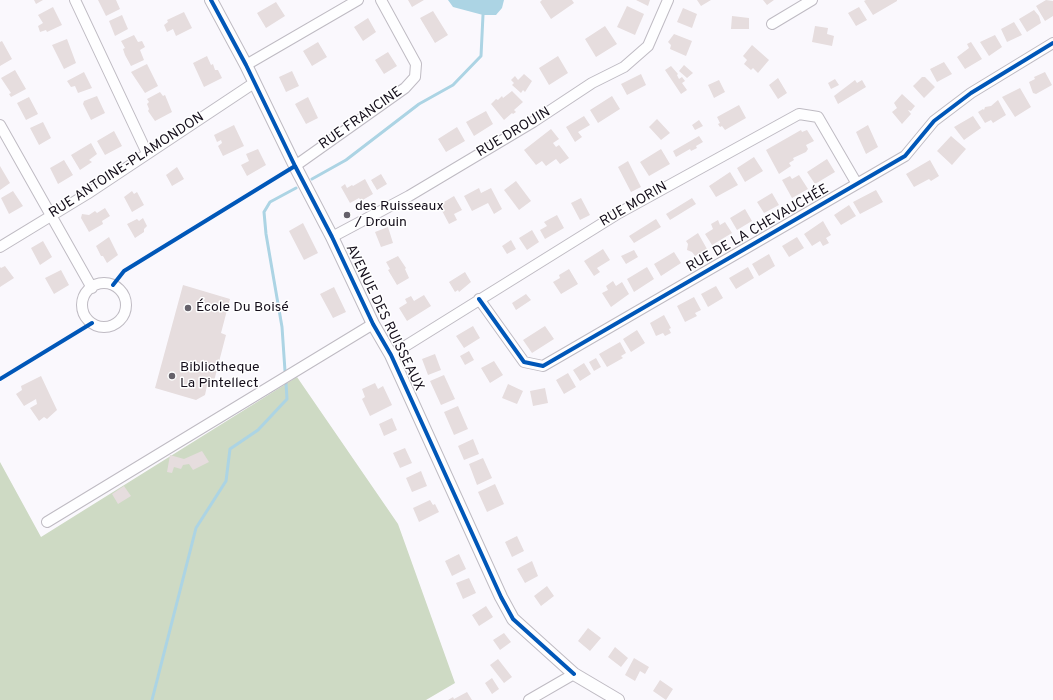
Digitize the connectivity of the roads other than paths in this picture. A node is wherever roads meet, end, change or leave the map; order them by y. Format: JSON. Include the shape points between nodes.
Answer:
{"nodes":[{"id":1,"x":75,"y":0,"type":"edge"},
{"id":2,"x":210,"y":0,"type":"edge"},
{"id":3,"x":358,"y":0,"type":"edge"},
{"id":4,"x":381,"y":0,"type":"edge"},
{"id":5,"x":668,"y":0,"type":"edge"},
{"id":6,"x":812,"y":0,"type":"edge"},
{"id":7,"x":772,"y":24,"type":"dead end"},
{"id":8,"x":1053,"y":43,"type":"edge"},
{"id":9,"x":246,"y":65,"type":"junction"},
{"id":10,"x":254,"y":83,"type":"junction"},
{"id":11,"x":0,"y":124,"type":"edge"},
{"id":12,"x":147,"y":153,"type":"junction"},
{"id":13,"x":295,"y":166,"type":"junction"},
{"id":14,"x":857,"y":184,"type":"junction"},
{"id":15,"x":51,"y":215,"type":"junction"},
{"id":16,"x":332,"y":237,"type":"junction"},
{"id":17,"x":0,"y":247,"type":"edge"},
{"id":18,"x":92,"y":288,"type":"junction"},
{"id":19,"x":479,"y":300,"type":"junction"},
{"id":20,"x":373,"y":324,"type":"junction"},
{"id":21,"x":391,"y":355,"type":"junction"},
{"id":22,"x":47,"y":522,"type":"dead end"},
{"id":23,"x":574,"y":674,"type":"junction"},
{"id":24,"x":529,"y":700,"type":"edge"},
{"id":25,"x":618,"y":700,"type":"edge"}],
"edges":[{"from":1,"to":12,"type":"street"},
{"from":2,"to":9,"type":"street","name":"AVENUE DES RUISSEAUX"},
{"from":3,"to":9,"type":"street"},
{"from":4,"to":13,"type":"street","name":"RUE FRANCINE","via":[[416,64],[414,77],[405,88]]},
{"from":5,"to":16,"type":"street","name":"RUE DROUIN","via":[[648,46],[624,67],[592,83],[533,122],[409,196]]},
{"from":6,"to":7,"type":"street"},
{"from":8,"to":14,"type":"street","name":"RUE DE LA CHEVAUCHÉE","via":[[971,92],[934,121],[905,156]]},
{"from":9,"to":10,"type":"street","name":"AVENUE DES RUISSEAUX"},
{"from":10,"to":12,"type":"street","name":"RUE ANTOINE-PLAMONDON"},
{"from":10,"to":13,"type":"street","name":"AVENUE DES RUISSEAUX"},
{"from":11,"to":15,"type":"street"},
{"from":12,"to":15,"type":"street","name":"RUE ANTOINE-PLAMONDON"},
{"from":13,"to":16,"type":"street","name":"AVENUE DES RUISSEAUX"},
{"from":14,"to":19,"type":"street","name":"RUE DE LA CHEVAUCHÉE","via":[[543,366],[524,362]]},
{"from":14,"to":19,"type":"street","name":"RUE MORIN","via":[[818,117],[799,114],[619,213]]},
{"from":15,"to":17,"type":"street","name":"RUE ANTOINE-PLAMONDON"},
{"from":15,"to":18,"type":"street"},
{"from":16,"to":20,"type":"street","name":"AVENUE DES RUISSEAUX"},
{"from":18,"to":18,"type":"street","via":[[106,284],[120,290],[124,296],[126,310],[118,323],[105,327],[87,319],[83,305],[87,292]]},
{"from":19,"to":21,"type":"street","name":"RUE MORIN"},
{"from":20,"to":21,"type":"street","name":"AVENUE DES RUISSEAUX"},
{"from":20,"to":22,"type":"street"},
{"from":21,"to":23,"type":"street","name":"AVENUE DES RUISSEAUX","via":[[513,619]]},
{"from":23,"to":24,"type":"street"},
{"from":23,"to":25,"type":"street","name":"AVENUE DES RUISSEAUX"}]}
